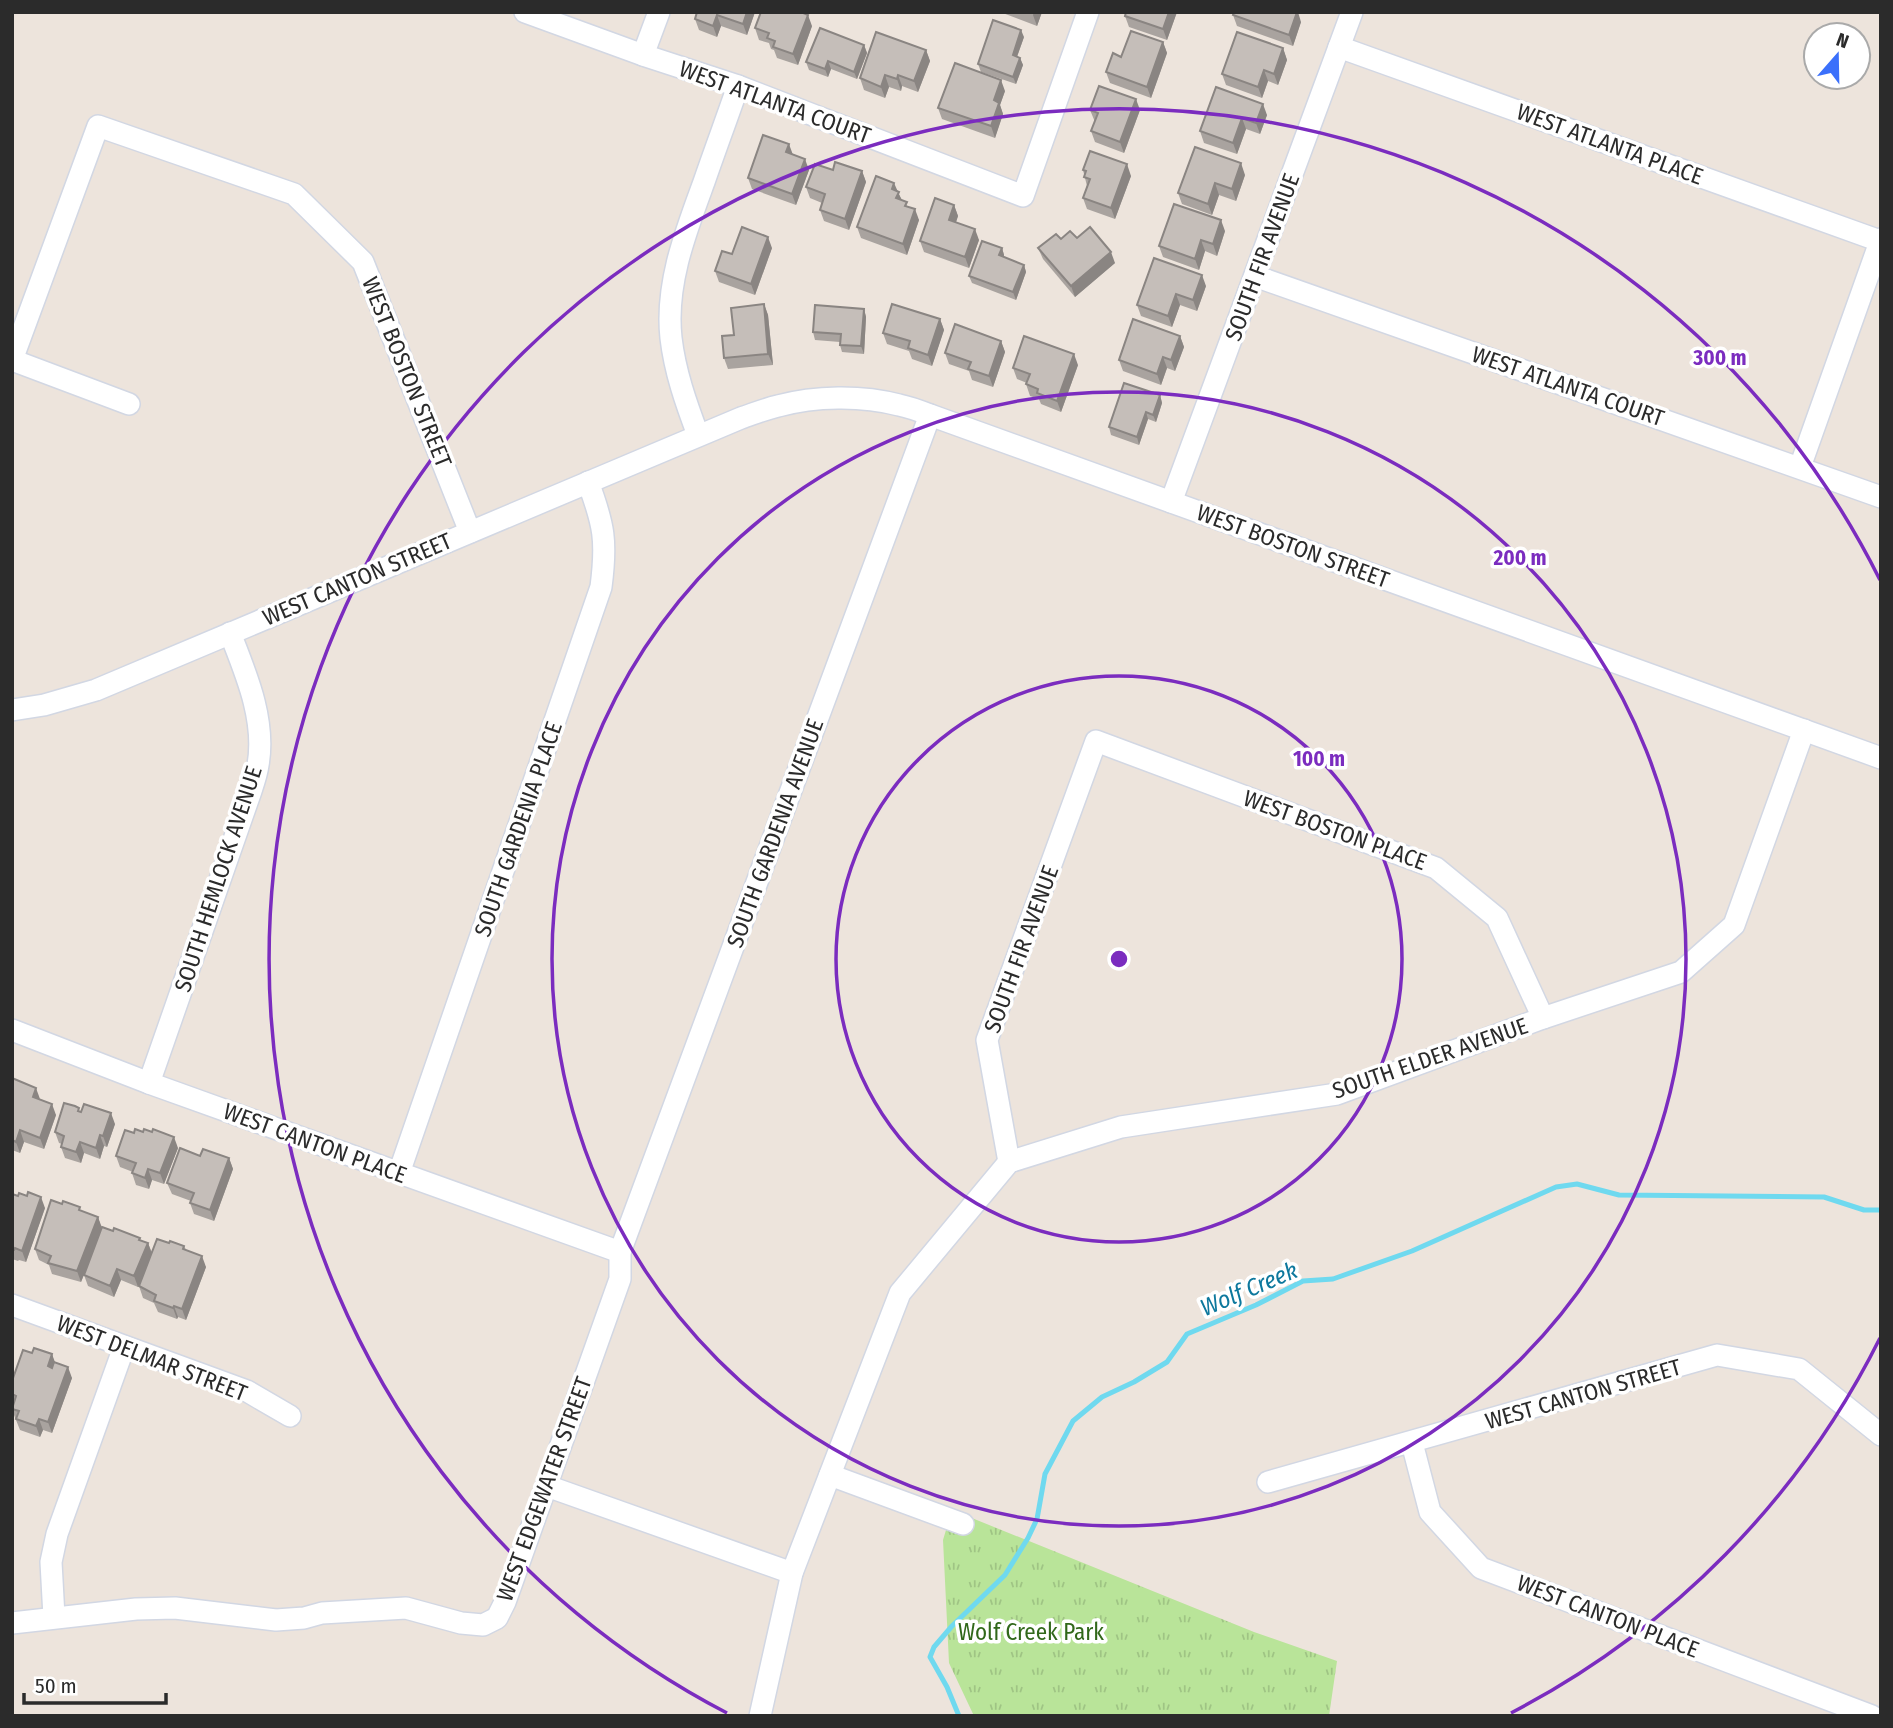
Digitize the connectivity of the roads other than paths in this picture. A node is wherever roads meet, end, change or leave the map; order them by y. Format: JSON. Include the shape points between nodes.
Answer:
{"nodes":[{"id":1,"x":525,"y":12,"type":"edge"},
{"id":2,"x":659,"y":12,"type":"edge"},
{"id":3,"x":1088,"y":12,"type":"edge"},
{"id":4,"x":1352,"y":12,"type":"edge"},
{"id":5,"x":1339,"y":47,"type":"junction"},
{"id":6,"x":643,"y":55,"type":"junction"},
{"id":7,"x":738,"y":86,"type":"junction"},
{"id":8,"x":1880,"y":240,"type":"edge"},
{"id":9,"x":1255,"y":275,"type":"junction"},
{"id":10,"x":12,"y":360,"type":"edge"},
{"id":11,"x":129,"y":404,"type":"dead end"},
{"id":12,"x":930,"y":415,"type":"junction"},
{"id":13,"x":698,"y":435,"type":"junction"},
{"id":14,"x":1800,"y":467,"type":"junction"},
{"id":15,"x":589,"y":482,"type":"junction"},
{"id":16,"x":1881,"y":498,"type":"edge"},
{"id":17,"x":1171,"y":502,"type":"junction"},
{"id":18,"x":470,"y":532,"type":"junction"},
{"id":19,"x":230,"y":633,"type":"junction"},
{"id":20,"x":12,"y":710,"type":"edge"},
{"id":21,"x":1804,"y":730,"type":"junction"},
{"id":22,"x":1096,"y":741,"type":"joint"},
{"id":23,"x":1881,"y":758,"type":"edge"},
{"id":24,"x":1543,"y":1018,"type":"junction"},
{"id":25,"x":12,"y":1030,"type":"edge"},
{"id":26,"x":149,"y":1083,"type":"junction"},
{"id":27,"x":1009,"y":1162,"type":"junction"},
{"id":28,"x":399,"y":1174,"type":"junction"},
{"id":29,"x":620,"y":1252,"type":"junction"},
{"id":30,"x":12,"y":1305,"type":"edge"},
{"id":31,"x":124,"y":1347,"type":"junction"},
{"id":32,"x":290,"y":1416,"type":"dead end"},
{"id":33,"x":1881,"y":1435,"type":"edge"},
{"id":34,"x":1412,"y":1443,"type":"junction"},
{"id":35,"x":830,"y":1475,"type":"junction"},
{"id":36,"x":1268,"y":1482,"type":"dead end"},
{"id":37,"x":547,"y":1486,"type":"junction"},
{"id":38,"x":963,"y":1524,"type":"dead end"},
{"id":39,"x":792,"y":1573,"type":"junction"},
{"id":40,"x":54,"y":1617,"type":"junction"},
{"id":41,"x":12,"y":1623,"type":"edge"},
{"id":42,"x":760,"y":1716,"type":"edge"},
{"id":43,"x":1872,"y":1716,"type":"edge"}],
"edges":[{"from":1,"to":6,"type":"street","name":"WEST ATLANTA COURT"},
{"from":2,"to":6,"type":"street"},
{"from":3,"to":7,"type":"street","name":"WEST ATLANTA COURT","via":[[1023,196]]},
{"from":4,"to":5,"type":"street","name":"SOUTH FIR AVENUE"},
{"from":5,"to":8,"type":"street","name":"WEST ATLANTA PLACE"},
{"from":5,"to":9,"type":"street","name":"SOUTH FIR AVENUE"},
{"from":6,"to":7,"type":"street","name":"WEST ATLANTA COURT"},
{"from":7,"to":13,"type":"street","via":[[677,261],[671,301],[676,370]]},
{"from":8,"to":14,"type":"street"},
{"from":9,"to":14,"type":"street","name":"WEST ATLANTA COURT"},
{"from":9,"to":17,"type":"street","name":"SOUTH FIR AVENUE"},
{"from":10,"to":11,"type":"street"},
{"from":10,"to":18,"type":"street","name":"WEST BOSTON STREET","via":[[98,126],[295,194],[363,262]]},
{"from":12,"to":13,"type":"street","name":"WEST BOSTON STREET","via":[[886,402],[828,399],[779,405]]},
{"from":12,"to":17,"type":"street","name":"WEST BOSTON STREET"},
{"from":12,"to":29,"type":"street","name":"SOUTH GARDENIA AVENUE"},
{"from":13,"to":15,"type":"street","name":"WEST CANTON STREET"},
{"from":14,"to":16,"type":"street","name":"WEST ATLANTA COURT"},
{"from":15,"to":18,"type":"street","name":"WEST CANTON STREET"},
{"from":15,"to":28,"type":"street","name":"SOUTH GARDENIA PLACE","via":[[605,533],[601,587]]},
{"from":17,"to":21,"type":"street","name":"WEST BOSTON STREET"},
{"from":18,"to":19,"type":"street","name":"WEST CANTON STREET"},
{"from":19,"to":20,"type":"street","name":"WEST CANTON STREET","via":[[96,690]]},
{"from":19,"to":26,"type":"street","name":"SOUTH HEMLOCK AVENUE","via":[[258,718],[258,763]]},
{"from":21,"to":23,"type":"street","name":"WEST BOSTON STREET"},
{"from":21,"to":24,"type":"street","name":"SOUTH ELDER AVENUE","via":[[1734,925],[1681,972]]},
{"from":22,"to":24,"type":"street","name":"WEST BOSTON PLACE","via":[[1436,869],[1497,918]]},
{"from":22,"to":27,"type":"street","name":"SOUTH FIR AVENUE","via":[[987,1040]]},
{"from":24,"to":27,"type":"street","name":"SOUTH ELDER AVENUE","via":[[1337,1094],[1121,1127]]},
{"from":25,"to":26,"type":"street","name":"WEST CANTON PLACE"},
{"from":26,"to":28,"type":"street","name":"WEST CANTON PLACE"},
{"from":27,"to":35,"type":"street","via":[[900,1293]]},
{"from":28,"to":29,"type":"street","name":"WEST CANTON PLACE"},
{"from":29,"to":37,"type":"street","name":"WEST EDGEWATER STREET","via":[[620,1279]]},
{"from":30,"to":31,"type":"street","name":"WEST DELMAR STREET"},
{"from":31,"to":32,"type":"street","name":"WEST DELMAR STREET","via":[[247,1391]]},
{"from":31,"to":40,"type":"street","via":[[57,1534],[51,1562]]},
{"from":33,"to":34,"type":"street","name":"WEST CANTON STREET","via":[[1799,1369],[1717,1355]]},
{"from":34,"to":36,"type":"street","name":"WEST CANTON STREET"},
{"from":34,"to":43,"type":"street","name":"WEST CANTON PLACE","via":[[1430,1512],[1481,1568]]},
{"from":35,"to":38,"type":"street"},
{"from":35,"to":39,"type":"street"},
{"from":37,"to":39,"type":"street"},
{"from":37,"to":40,"type":"street","name":"WEST EDGEWATER STREET","via":[[505,1602],[496,1618],[483,1625],[406,1608],[276,1620],[175,1608]]},
{"from":39,"to":42,"type":"street"},
{"from":40,"to":41,"type":"street","name":"WEST EDGEWATER STREET"}]}
